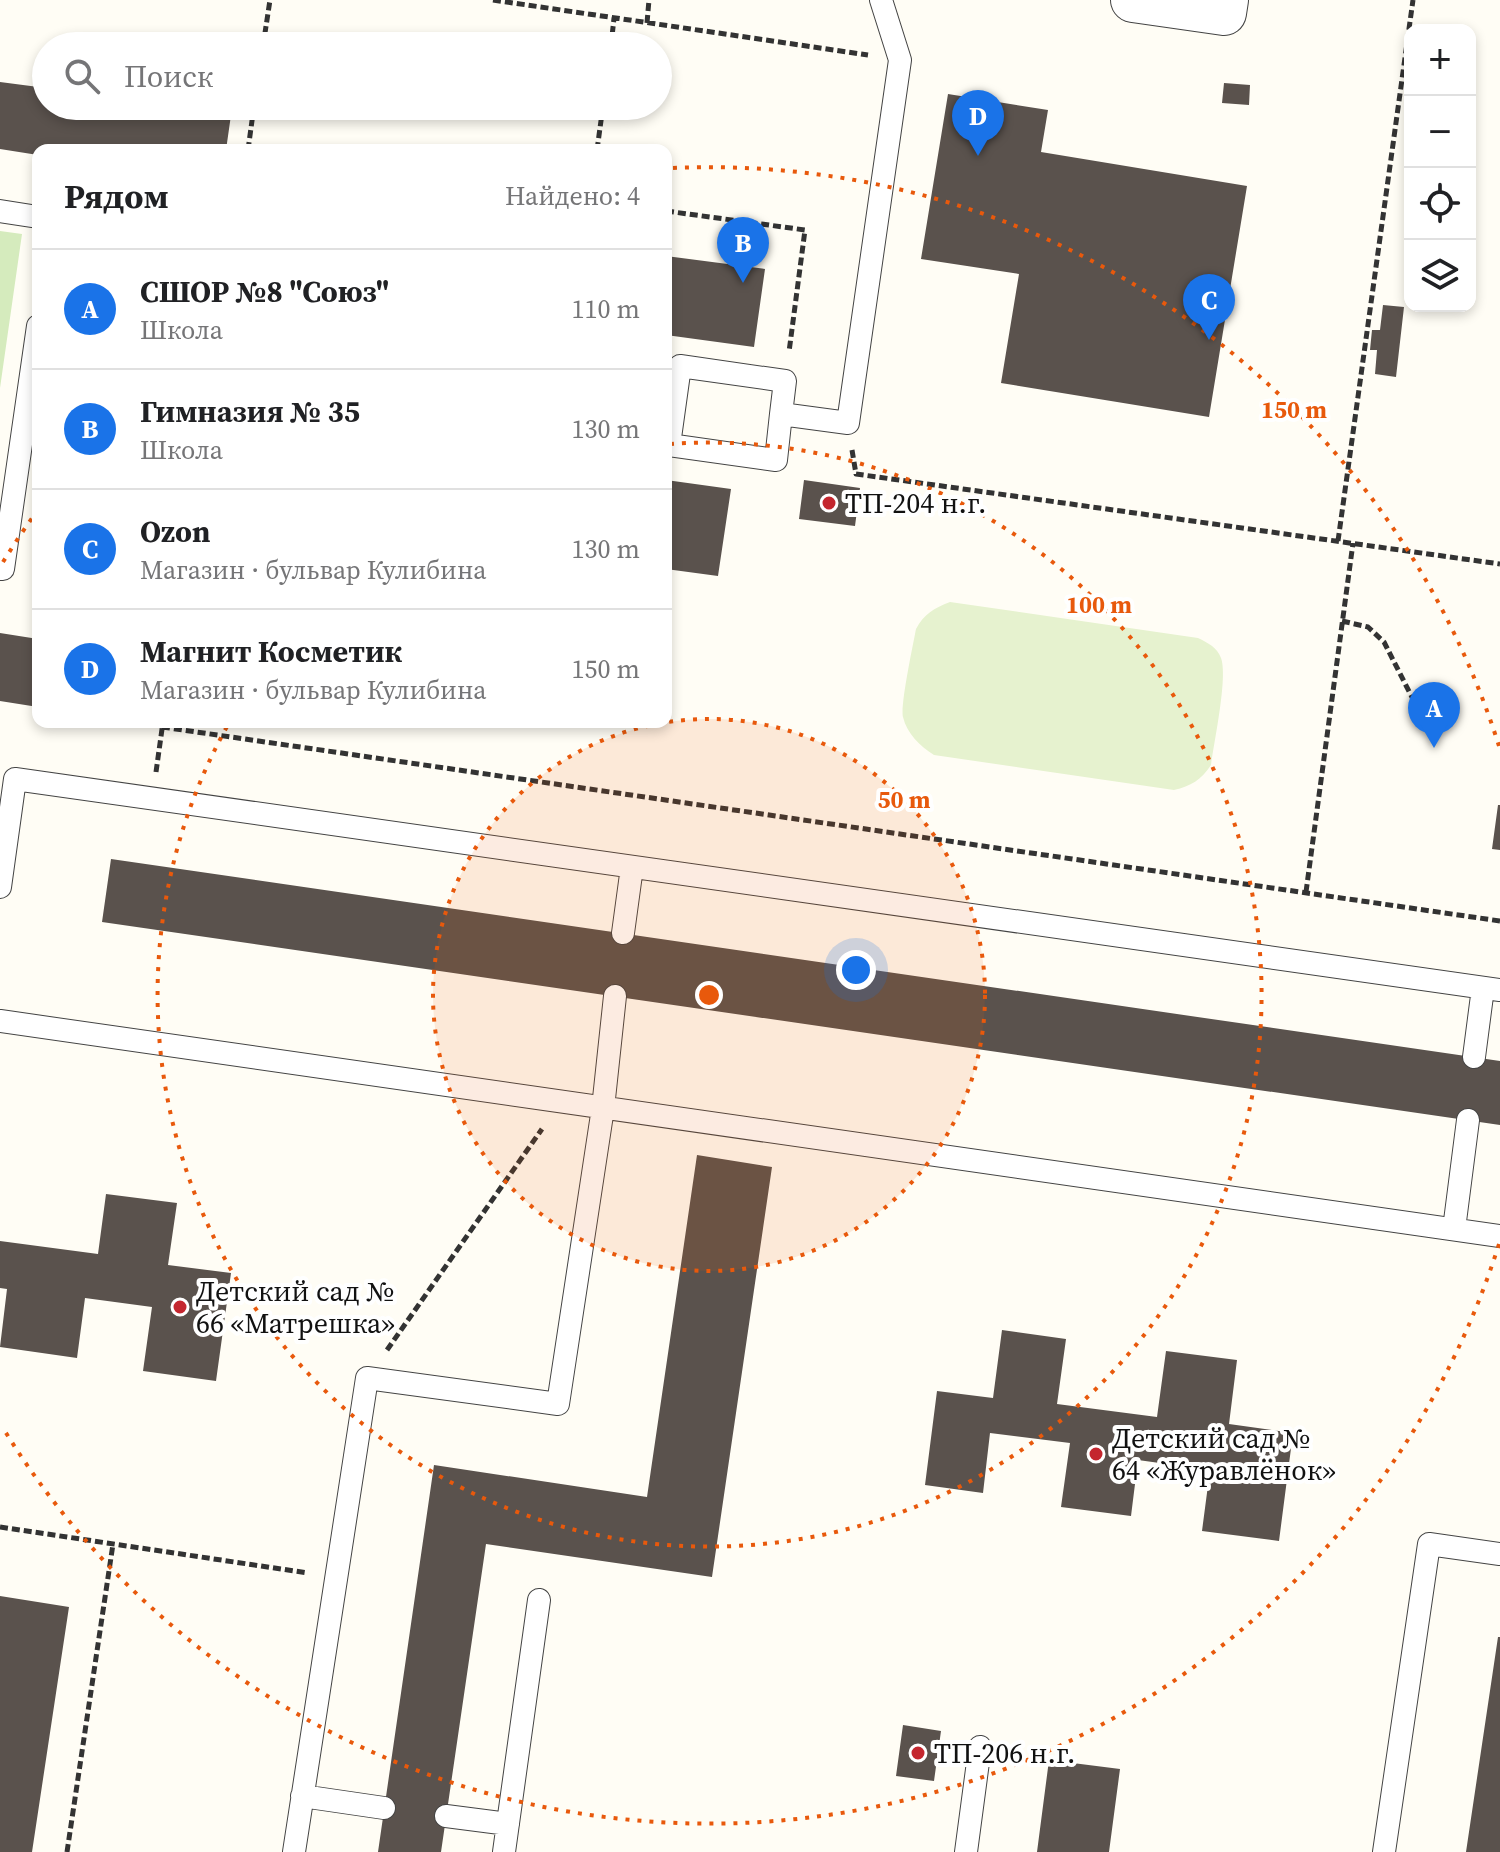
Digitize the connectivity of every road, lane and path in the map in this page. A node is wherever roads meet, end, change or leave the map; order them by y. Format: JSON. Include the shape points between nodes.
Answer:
{"nodes":[{"id":1,"x":270,"y":0,"type":"edge"},
{"id":2,"x":493,"y":0,"type":"edge"},
{"id":3,"x":649,"y":0,"type":"edge"},
{"id":4,"x":881,"y":0,"type":"edge"},
{"id":5,"x":1133,"y":0,"type":"edge"},
{"id":6,"x":1226,"y":0,"type":"edge"},
{"id":7,"x":1413,"y":0,"type":"edge"},
{"id":8,"x":614,"y":18,"type":"junction"},
{"id":9,"x":647,"y":23,"type":"junction"},
{"id":10,"x":265,"y":32,"type":"edge"},
{"id":11,"x":612,"y":32,"type":"edge"},
{"id":12,"x":900,"y":60,"type":"junction"},
{"id":13,"x":252,"y":120,"type":"edge"},
{"id":14,"x":601,"y":120,"type":"edge"},
{"id":15,"x":249,"y":144,"type":"edge"},
{"id":16,"x":598,"y":144,"type":"edge"},
{"id":17,"x":0,"y":211,"type":"edge"},
{"id":18,"x":672,"y":212,"type":"edge"},
{"id":19,"x":32,"y":216,"type":"edge"},
{"id":20,"x":32,"y":368,"type":"edge"},
{"id":21,"x":785,"y":381,"type":"junction"},
{"id":22,"x":781,"y":414,"type":"junction"},
{"id":23,"x":672,"y":423,"type":"edge"},
{"id":24,"x":848,"y":423,"type":"junction"},
{"id":25,"x":672,"y":445,"type":"edge"},
{"id":26,"x":1338,"y":541,"type":"junction"},
{"id":27,"x":1353,"y":543,"type":"junction"},
{"id":28,"x":1500,"y":564,"type":"edge"},
{"id":29,"x":0,"y":569,"type":"edge"},
{"id":30,"x":1342,"y":621,"type":"junction"},
{"id":31,"x":1419,"y":711,"type":"dead end"},
{"id":32,"x":162,"y":728,"type":"edge"},
{"id":33,"x":190,"y":728,"type":"edge"},
{"id":34,"x":152,"y":798,"type":"junction"},
{"id":35,"x":632,"y":867,"type":"junction"},
{"id":36,"x":0,"y":887,"type":"edge"},
{"id":37,"x":1306,"y":892,"type":"junction"},
{"id":38,"x":1500,"y":921,"type":"edge"},
{"id":39,"x":623,"y":933,"type":"dead end"},
{"id":40,"x":1491,"y":989,"type":"edge"},
{"id":41,"x":615,"y":996,"type":"dead end"},
{"id":42,"x":0,"y":1021,"type":"edge"},
{"id":43,"x":1474,"y":1057,"type":"dead end"},
{"id":44,"x":561,"y":1102,"type":"junction"},
{"id":45,"x":603,"y":1108,"type":"junction"},
{"id":46,"x":1468,"y":1120,"type":"dead end"},
{"id":47,"x":1454,"y":1229,"type":"junction"},
{"id":48,"x":1500,"y":1236,"type":"edge"},
{"id":49,"x":367,"y":1378,"type":"junction"},
{"id":50,"x":0,"y":1527,"type":"edge"},
{"id":51,"x":113,"y":1544,"type":"junction"},
{"id":52,"x":1500,"y":1554,"type":"edge"},
{"id":53,"x":336,"y":1577,"type":"junction"},
{"id":54,"x":539,"y":1600,"type":"dead end"},
{"id":55,"x":980,"y":1747,"type":"dead end"},
{"id":56,"x":302,"y":1796,"type":"junction"},
{"id":57,"x":384,"y":1808,"type":"dead end"},
{"id":58,"x":446,"y":1816,"type":"dead end"},
{"id":59,"x":508,"y":1824,"type":"junction"},
{"id":60,"x":67,"y":1852,"type":"edge"},
{"id":61,"x":294,"y":1852,"type":"edge"},
{"id":62,"x":504,"y":1852,"type":"edge"},
{"id":63,"x":966,"y":1852,"type":"edge"},
{"id":64,"x":1384,"y":1852,"type":"edge"}],
"edges":[{"from":1,"to":10,"type":"path"},
{"from":2,"to":8,"type":"path"},
{"from":3,"to":9,"type":"path"},
{"from":4,"to":12,"type":"lane"},
{"from":5,"to":6,"type":"street","via":[[1224,13]]},
{"from":7,"to":26,"type":"path"},
{"from":8,"to":9,"type":"path"},
{"from":8,"to":11,"type":"path"},
{"from":9,"to":12,"type":"path"},
{"from":12,"to":24,"type":"lane"},
{"from":13,"to":15,"type":"path"},
{"from":14,"to":16,"type":"path"},
{"from":17,"to":19,"type":"lane"},
{"from":18,"to":21,"type":"path","via":[[805,230]]},
{"from":20,"to":29,"type":"lane"},
{"from":21,"to":22,"type":"lane"},
{"from":21,"to":23,"type":"lane","via":[[680,366]]},
{"from":22,"to":24,"type":"lane"},
{"from":22,"to":25,"type":"lane","via":[[776,460]]},
{"from":24,"to":26,"type":"path","via":[[856,474]]},
{"from":26,"to":27,"type":"path"},
{"from":27,"to":28,"type":"path"},
{"from":27,"to":30,"type":"path"},
{"from":30,"to":31,"type":"path","via":[[1368,627],[1384,642]]},
{"from":30,"to":37,"type":"path"},
{"from":32,"to":34,"type":"path"},
{"from":33,"to":37,"type":"path"},
{"from":34,"to":35,"type":"lane"},
{"from":34,"to":36,"type":"lane","via":[[15,779]]},
{"from":35,"to":39,"type":"lane"},
{"from":35,"to":40,"type":"lane"},
{"from":37,"to":38,"type":"path"},
{"from":40,"to":43,"type":"lane"},
{"from":41,"to":45,"type":"lane"},
{"from":42,"to":44,"type":"lane"},
{"from":44,"to":45,"type":"lane"},
{"from":44,"to":49,"type":"path"},
{"from":45,"to":47,"type":"lane"},
{"from":45,"to":49,"type":"lane","via":[[558,1404]]},
{"from":46,"to":47,"type":"lane"},
{"from":47,"to":48,"type":"lane"},
{"from":49,"to":53,"type":"lane"},
{"from":50,"to":51,"type":"path"},
{"from":51,"to":53,"type":"path"},
{"from":51,"to":60,"type":"path"},
{"from":52,"to":64,"type":"lane","via":[[1429,1544]]},
{"from":53,"to":56,"type":"lane"},
{"from":54,"to":59,"type":"lane"},
{"from":55,"to":63,"type":"lane"},
{"from":56,"to":57,"type":"lane"},
{"from":56,"to":61,"type":"lane"},
{"from":58,"to":59,"type":"lane"},
{"from":59,"to":62,"type":"lane"}]}
